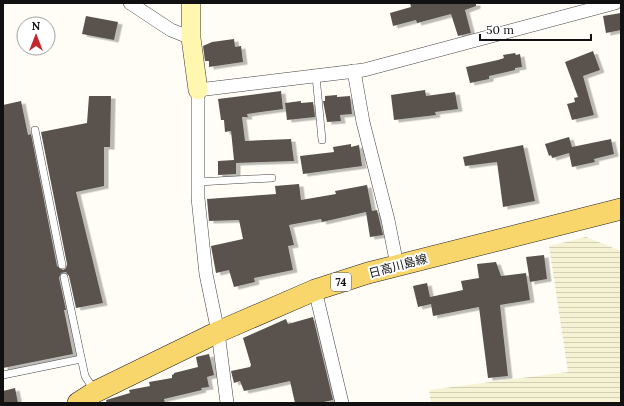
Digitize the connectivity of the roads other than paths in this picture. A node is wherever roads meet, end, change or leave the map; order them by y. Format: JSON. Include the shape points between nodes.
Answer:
{"nodes":[{"id":1,"x":130,"y":3,"type":"edge"},
{"id":2,"x":191,"y":3,"type":"edge"},
{"id":3,"x":616,"y":3,"type":"edge"},
{"id":4,"x":585,"y":6,"type":"edge"},
{"id":5,"x":190,"y":38,"type":"junction"},
{"id":6,"x":354,"y":72,"type":"junction"},
{"id":7,"x":316,"y":76,"type":"junction"},
{"id":8,"x":198,"y":90,"type":"junction"},
{"id":9,"x":36,"y":130,"type":"dead end"},
{"id":10,"x":322,"y":140,"type":"dead end"},
{"id":11,"x":272,"y":178,"type":"dead end"},
{"id":12,"x":198,"y":182,"type":"junction"},
{"id":13,"x":621,"y":210,"type":"edge"},
{"id":14,"x":62,"y":265,"type":"dead end"},
{"id":15,"x":398,"y":266,"type":"junction"},
{"id":16,"x":64,"y":277,"type":"dead end"},
{"id":17,"x":315,"y":290,"type":"junction"},
{"id":18,"x":218,"y":332,"type":"junction"},
{"id":19,"x":81,"y":358,"type":"junction"},
{"id":20,"x":3,"y":376,"type":"edge"},
{"id":21,"x":91,"y":399,"type":"edge"},
{"id":22,"x":227,"y":403,"type":"edge"},
{"id":23,"x":342,"y":403,"type":"edge"}],
"edges":[{"from":1,"to":5,"type":"street","via":[[171,30]]},
{"from":2,"to":5,"type":"street"},
{"from":3,"to":4,"type":"street"},
{"from":4,"to":6,"type":"street"},
{"from":5,"to":8,"type":"street"},
{"from":6,"to":7,"type":"street"},
{"from":6,"to":15,"type":"street","via":[[362,122]]},
{"from":7,"to":8,"type":"street"},
{"from":7,"to":10,"type":"lane"},
{"from":8,"to":12,"type":"street"},
{"from":9,"to":14,"type":"lane"},
{"from":11,"to":12,"type":"lane"},
{"from":12,"to":18,"type":"street","via":[[206,274]]},
{"from":13,"to":15,"type":"main road","name":"日高川島線","number":"74"},
{"from":15,"to":17,"type":"main road","name":"日高川島線","number":"74"},
{"from":16,"to":19,"type":"lane"},
{"from":17,"to":18,"type":"main road","name":"日高川島線","number":"74"},
{"from":17,"to":23,"type":"street"},
{"from":18,"to":21,"type":"main road","name":"日高川島線","number":"74"},
{"from":18,"to":22,"type":"street"},
{"from":19,"to":20,"type":"lane"},
{"from":19,"to":21,"type":"lane"}]}
